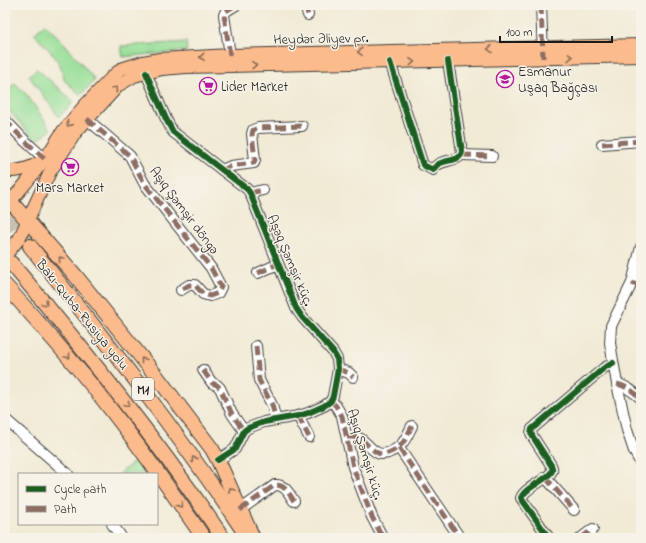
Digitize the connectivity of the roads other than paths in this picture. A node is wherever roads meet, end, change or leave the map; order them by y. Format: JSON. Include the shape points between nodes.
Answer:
{"nodes":[{"id":1,"x":236,"y":5,"type":"edge"},
{"id":2,"x":541,"y":5,"type":"edge"},
{"id":3,"x":641,"y":45,"type":"edge"},
{"id":4,"x":543,"y":52,"type":"junction"},
{"id":5,"x":230,"y":55,"type":"junction"},
{"id":6,"x":641,"y":56,"type":"edge"},
{"id":7,"x":448,"y":61,"type":"junction"},
{"id":8,"x":390,"y":62,"type":"junction"},
{"id":9,"x":146,"y":73,"type":"junction"},
{"id":10,"x":88,"y":112,"type":"junction"},
{"id":11,"x":5,"y":120,"type":"edge"},
{"id":12,"x":302,"y":126,"type":"dead end"},
{"id":13,"x":641,"y":141,"type":"edge"},
{"id":14,"x":602,"y":144,"type":"dead end"},
{"id":15,"x":462,"y":155,"type":"junction"},
{"id":16,"x":492,"y":156,"type":"dead end"},
{"id":17,"x":45,"y":159,"type":"junction"},
{"id":18,"x":222,"y":170,"type":"junction"},
{"id":19,"x":5,"y":171,"type":"edge"},
{"id":20,"x":264,"y":190,"type":"dead end"},
{"id":21,"x":250,"y":193,"type":"junction"},
{"id":22,"x":7,"y":201,"type":"edge"},
{"id":23,"x":28,"y":220,"type":"junction"},
{"id":24,"x":30,"y":246,"type":"tunnel mouth"},
{"id":25,"x":641,"y":247,"type":"edge"},
{"id":26,"x":8,"y":259,"type":"edge"},
{"id":27,"x":278,"y":264,"type":"junction"},
{"id":28,"x":258,"y":274,"type":"dead end"},
{"id":29,"x":5,"y":285,"type":"edge"},
{"id":30,"x":636,"y":285,"type":"edge"},
{"id":31,"x":181,"y":290,"type":"dead end"},
{"id":32,"x":5,"y":298,"type":"edge"},
{"id":33,"x":47,"y":331,"type":"junction"},
{"id":34,"x":256,"y":346,"type":"dead end"},
{"id":35,"x":613,"y":363,"type":"junction"},
{"id":36,"x":338,"y":369,"type":"junction"},
{"id":37,"x":203,"y":370,"type":"dead end"},
{"id":38,"x":353,"y":377,"type":"dead end"},
{"id":39,"x":617,"y":384,"type":"junction"},
{"id":40,"x":641,"y":398,"type":"edge"},
{"id":41,"x":330,"y":401,"type":"junction"},
{"id":42,"x":298,"y":416,"type":"junction"},
{"id":43,"x":5,"y":419,"type":"edge"},
{"id":44,"x":276,"y":420,"type":"junction"},
{"id":45,"x":412,"y":426,"type":"dead end"},
{"id":46,"x":244,"y":431,"type":"junction"},
{"id":47,"x":346,"y":437,"type":"junction"},
{"id":48,"x":308,"y":438,"type":"dead end"},
{"id":49,"x":399,"y":448,"type":"junction"},
{"id":50,"x":218,"y":460,"type":"junction"},
{"id":51,"x":640,"y":461,"type":"edge"},
{"id":52,"x":67,"y":473,"type":"edge"},
{"id":53,"x":158,"y":473,"type":"edge"},
{"id":54,"x":158,"y":473,"type":"edge"},
{"id":55,"x":545,"y":477,"type":"junction"},
{"id":56,"x":294,"y":501,"type":"dead end"},
{"id":57,"x":240,"y":510,"type":"junction"},
{"id":58,"x":574,"y":510,"type":"dead end"},
{"id":59,"x":113,"y":525,"type":"edge"},
{"id":60,"x":593,"y":529,"type":"dead end"},
{"id":61,"x":122,"y":538,"type":"edge"},
{"id":62,"x":204,"y":538,"type":"edge"},
{"id":63,"x":223,"y":538,"type":"edge"},
{"id":64,"x":247,"y":538,"type":"edge"},
{"id":65,"x":253,"y":538,"type":"edge"},
{"id":66,"x":383,"y":538,"type":"edge"},
{"id":67,"x":460,"y":538,"type":"edge"},
{"id":68,"x":550,"y":538,"type":"edge"},
{"id":69,"x":581,"y":538,"type":"edge"}],
"edges":[{"from":1,"to":5,"type":"street","via":[[224,15]]},
{"from":2,"to":4,"type":"street"},
{"from":3,"to":4,"type":"main road","name":"Heydər Əliyev pr."},
{"from":4,"to":5,"type":"main road","name":"Heydər Əliyev pr.","one_way":true},
{"from":4,"to":6,"type":"main road","name":"Heydər Əliyev pr.","one_way":true},
{"from":4,"to":7,"type":"main road","name":"Heydər Əliyev pr."},
{"from":5,"to":10,"type":"main road","name":"Heydər Əliyev pr.","one_way":true,"via":[[160,59],[132,65],[114,75]]},
{"from":8,"to":7,"type":"main road","name":"Heydər Əliyev pr.","one_way":true},
{"from":7,"to":15,"type":"street"},
{"from":9,"to":8,"type":"main road","name":"Heydər Əliyev pr.","one_way":true,"via":[[162,69]]},
{"from":8,"to":15,"type":"street","via":[[423,165],[433,170],[441,162]]},
{"from":10,"to":9,"type":"main road","name":"Heydər Əliyev pr.","one_way":true,"via":[[119,85],[134,76]]},
{"from":9,"to":18,"type":"street","name":"Aşəq Şəmşir küç.","via":[[173,132]]},
{"from":10,"to":17,"type":"main road","name":"Heydər Əliyev pr.","one_way":true,"via":[[63,131]]},
{"from":10,"to":23,"type":"main road","name":"Heydər Əliyev pr.","via":[[41,188]]},
{"from":10,"to":31,"type":"street","name":"Aşıq Şəmşir döngə","via":[[130,156],[144,183],[211,268],[221,287],[218,293],[210,296],[203,294],[195,285]]},
{"from":11,"to":17,"type":"street"},
{"from":12,"to":18,"type":"street","via":[[253,130],[254,163]]},
{"from":13,"to":14,"type":"street"},
{"from":15,"to":16,"type":"street"},
{"from":17,"to":19,"type":"main road","via":[[23,170]]},
{"from":17,"to":22,"type":"main road","name":"Heydər Əliyev pr."},
{"from":18,"to":21,"type":"street","name":"Aşəq Şəmşir küç."},
{"from":20,"to":21,"type":"street"},
{"from":21,"to":27,"type":"street","name":"Aşəq Şəmşir küç."},
{"from":22,"to":23,"type":"highway"},
{"from":23,"to":26,"type":"main road","name":"Heydər Əliyev pr."},
{"from":50,"to":23,"type":"highway","one_way":true,"via":[[195,426],[123,334]]},
{"from":64,"to":24,"type":"highway","name":"Bakı-Quba-Rusiya yolu","number":"M1","one_way":true,"via":[[164,416]]},
{"from":25,"to":30,"type":"street"},
{"from":26,"to":63,"type":"highway","name":"Bakı-Quba-Rusiya yolu","number":"M1","one_way":true,"via":[[146,429]]},
{"from":27,"to":28,"type":"street"},
{"from":27,"to":36,"type":"street","name":"Aşəq Şəmşir küç.","via":[[298,313],[333,352]]},
{"from":29,"to":33,"type":"highway"},
{"from":30,"to":35,"type":"street","via":[[611,326]]},
{"from":32,"to":33,"type":"main road","via":[[18,305]]},
{"from":33,"to":53,"type":"highway","one_way":true},
{"from":34,"to":44,"type":"street","via":[[259,380],[272,405]]},
{"from":35,"to":39,"type":"street"},
{"from":35,"to":55,"type":"street","via":[[532,429],[533,437],[551,465],[552,472]]},
{"from":36,"to":38,"type":"street"},
{"from":36,"to":41,"type":"street","name":"Aşəq Şəmşir küç.","via":[[335,390]]},
{"from":37,"to":46,"type":"street","via":[[212,383],[220,388],[232,414]]},
{"from":39,"to":40,"type":"street","via":[[623,385]]},
{"from":39,"to":51,"type":"street","via":[[627,430]]},
{"from":41,"to":42,"type":"street","via":[[316,410]]},
{"from":41,"to":47,"type":"street","name":"Aşıq Şəmşir küç.","via":[[340,410]]},
{"from":42,"to":44,"type":"street"},
{"from":42,"to":48,"type":"street"},
{"from":43,"to":52,"type":"street"},
{"from":44,"to":46,"type":"street","via":[[253,425]]},
{"from":45,"to":49,"type":"street"},
{"from":46,"to":50,"type":"street","via":[[235,449]]},
{"from":47,"to":49,"type":"street","via":[[356,436],[362,439],[380,454]]},
{"from":47,"to":66,"type":"street","name":"Aşıq Şəmşir küç.","via":[[366,504]]},
{"from":49,"to":67,"type":"street"},
{"from":57,"to":50,"type":"highway","one_way":true},
{"from":54,"to":62,"type":"highway","one_way":true},
{"from":55,"to":58,"type":"street"},
{"from":55,"to":68,"type":"street","via":[[521,498]]},
{"from":56,"to":57,"type":"street","via":[[280,484]]},
{"from":57,"to":65,"type":"highway"},
{"from":59,"to":61,"type":"street"},
{"from":60,"to":69,"type":"street"}]}
